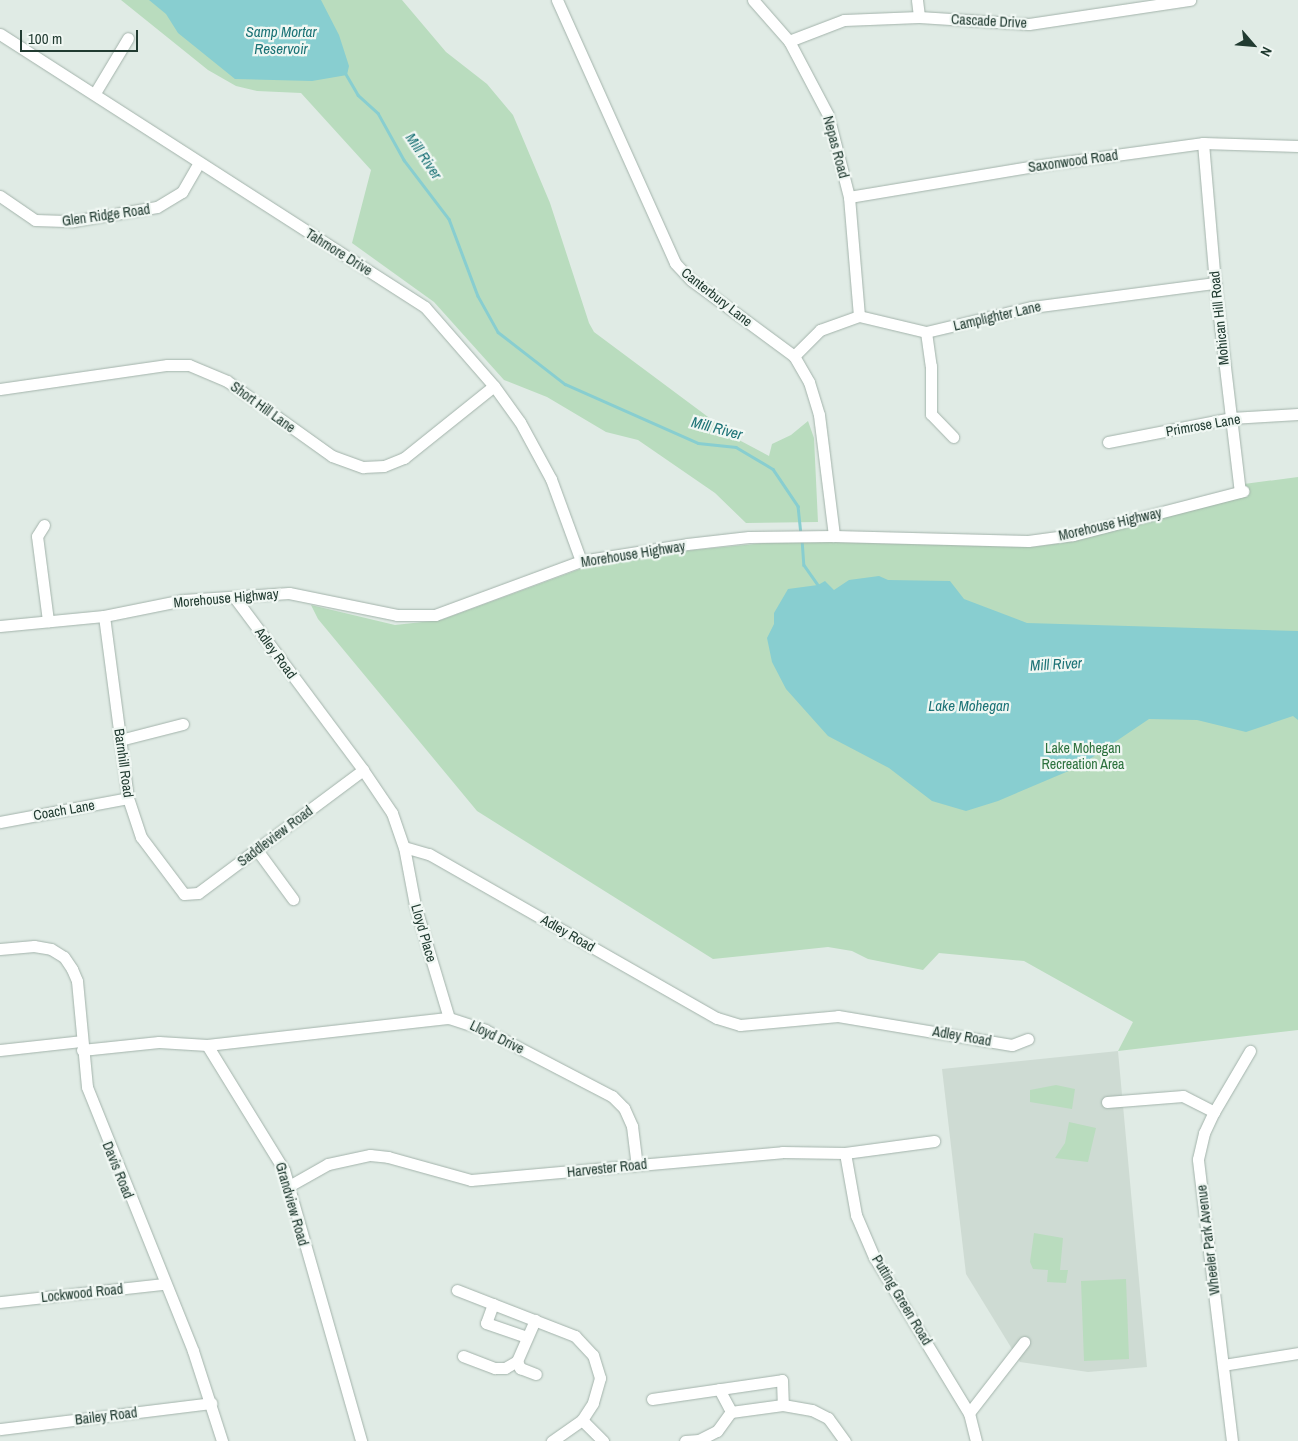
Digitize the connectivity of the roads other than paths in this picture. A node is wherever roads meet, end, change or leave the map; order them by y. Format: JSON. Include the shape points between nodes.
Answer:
{"nodes":[{"id":1,"x":556,"y":0,"type":"edge"},
{"id":2,"x":753,"y":0,"type":"edge"},
{"id":3,"x":918,"y":0,"type":"edge"},
{"id":4,"x":1190,"y":0,"type":"edge"},
{"id":5,"x":918,"y":17,"type":"junction"},
{"id":6,"x":0,"y":34,"type":"edge"},
{"id":7,"x":128,"y":38,"type":"dead end"},
{"id":8,"x":789,"y":40,"type":"junction"},
{"id":9,"x":94,"y":93,"type":"junction"},
{"id":10,"x":1203,"y":143,"type":"junction"},
{"id":11,"x":1298,"y":146,"type":"edge"},
{"id":12,"x":199,"y":163,"type":"junction"},
{"id":13,"x":0,"y":196,"type":"edge"},
{"id":14,"x":849,"y":197,"type":"junction"},
{"id":15,"x":1215,"y":283,"type":"junction"},
{"id":16,"x":859,"y":316,"type":"junction"},
{"id":17,"x":926,"y":332,"type":"junction"},
{"id":18,"x":794,"y":356,"type":"junction"},
{"id":19,"x":494,"y":386,"type":"junction"},
{"id":20,"x":0,"y":389,"type":"edge"},
{"id":21,"x":1298,"y":414,"type":"edge"},
{"id":22,"x":1231,"y":418,"type":"junction"},
{"id":23,"x":952,"y":437,"type":"dead end"},
{"id":24,"x":1108,"y":442,"type":"dead end"},
{"id":25,"x":1242,"y":492,"type":"joint"},
{"id":26,"x":44,"y":525,"type":"dead end"},
{"id":27,"x":834,"y":536,"type":"junction"},
{"id":28,"x":580,"y":561,"type":"junction"},
{"id":29,"x":235,"y":598,"type":"junction"},
{"id":30,"x":104,"y":616,"type":"junction"},
{"id":31,"x":48,"y":621,"type":"junction"},
{"id":32,"x":0,"y":626,"type":"edge"},
{"id":33,"x":183,"y":724,"type":"dead end"},
{"id":34,"x":120,"y":740,"type":"junction"},
{"id":35,"x":363,"y":770,"type":"junction"},
{"id":36,"x":128,"y":798,"type":"junction"},
{"id":37,"x":0,"y":822,"type":"edge"},
{"id":38,"x":404,"y":847,"type":"junction"},
{"id":39,"x":258,"y":850,"type":"junction"},
{"id":40,"x":184,"y":894,"type":"joint"},
{"id":41,"x":293,"y":899,"type":"dead end"},
{"id":42,"x":0,"y":950,"type":"edge"},
{"id":43,"x":449,"y":1018,"type":"junction"},
{"id":44,"x":1028,"y":1039,"type":"dead end"},
{"id":45,"x":82,"y":1045,"type":"junction"},
{"id":46,"x":208,"y":1045,"type":"junction"},
{"id":47,"x":0,"y":1050,"type":"edge"},
{"id":48,"x":1250,"y":1051,"type":"dead end"},
{"id":49,"x":1107,"y":1102,"type":"dead end"},
{"id":50,"x":1214,"y":1112,"type":"junction"},
{"id":51,"x":934,"y":1141,"type":"dead end"},
{"id":52,"x":845,"y":1153,"type":"junction"},
{"id":53,"x":637,"y":1165,"type":"junction"},
{"id":54,"x":289,"y":1186,"type":"junction"},
{"id":55,"x":163,"y":1284,"type":"junction"},
{"id":56,"x":457,"y":1290,"type":"dead end"},
{"id":57,"x":0,"y":1302,"type":"edge"},
{"id":58,"x":493,"y":1304,"type":"junction"},
{"id":59,"x":535,"y":1320,"type":"junction"},
{"id":60,"x":528,"y":1337,"type":"junction"},
{"id":61,"x":1024,"y":1342,"type":"dead end"},
{"id":62,"x":1298,"y":1353,"type":"edge"},
{"id":63,"x":463,"y":1356,"type":"dead end"},
{"id":64,"x":517,"y":1361,"type":"junction"},
{"id":65,"x":1223,"y":1365,"type":"junction"},
{"id":66,"x":536,"y":1374,"type":"dead end"},
{"id":67,"x":719,"y":1389,"type":"junction"},
{"id":68,"x":652,"y":1399,"type":"dead end"},
{"id":69,"x":211,"y":1403,"type":"junction"},
{"id":70,"x":783,"y":1405,"type":"junction"},
{"id":71,"x":731,"y":1412,"type":"junction"},
{"id":72,"x":969,"y":1413,"type":"junction"},
{"id":73,"x":582,"y":1420,"type":"junction"},
{"id":74,"x":0,"y":1428,"type":"edge"},
{"id":75,"x":222,"y":1441,"type":"edge"},
{"id":76,"x":361,"y":1441,"type":"edge"},
{"id":77,"x":552,"y":1441,"type":"edge"},
{"id":78,"x":603,"y":1441,"type":"edge"},
{"id":79,"x":685,"y":1441,"type":"edge"},
{"id":80,"x":846,"y":1441,"type":"edge"},
{"id":81,"x":976,"y":1441,"type":"edge"},
{"id":82,"x":1232,"y":1441,"type":"edge"}],
"edges":[{"from":1,"to":18,"type":"street","name":"Canterbury Lane","via":[[675,263],[691,280]]},
{"from":2,"to":8,"type":"street","name":"Nepas Road"},
{"from":3,"to":5,"type":"street"},
{"from":4,"to":5,"type":"street","name":"Cascade Drive","via":[[1029,24]]},
{"from":5,"to":8,"type":"street","name":"Cascade Drive","via":[[844,20]]},
{"from":6,"to":9,"type":"street","name":"Tahmore Drive"},
{"from":7,"to":9,"type":"street"},
{"from":8,"to":14,"type":"street","name":"Nepas Road","via":[[828,115]]},
{"from":9,"to":12,"type":"street","name":"Tahmore Drive"},
{"from":10,"to":11,"type":"street","name":"Saxonwood Road"},
{"from":10,"to":14,"type":"street","name":"Saxonwood Road","via":[[1035,166]]},
{"from":10,"to":15,"type":"street","name":"Mohican Hill Road"},
{"from":12,"to":13,"type":"street","name":"Glen Ridge Road","via":[[182,192],[157,207],[73,221],[35,220]]},
{"from":12,"to":19,"type":"street","name":"Tahmore Drive","via":[[425,307]]},
{"from":14,"to":16,"type":"street","name":"Nepas Road"},
{"from":15,"to":17,"type":"street","name":"Lamplighter Lane","via":[[1032,307]]},
{"from":15,"to":22,"type":"street","name":"Mohican Hill Road"},
{"from":16,"to":17,"type":"street","name":"Lamplighter Lane"},
{"from":16,"to":18,"type":"street","via":[[820,330]]},
{"from":17,"to":23,"type":"street","via":[[931,366],[931,414]]},
{"from":18,"to":27,"type":"street","name":"Canterbury Lane","via":[[809,382],[819,415]]},
{"from":19,"to":20,"type":"street","name":"Short Hill Lane","via":[[404,458],[384,466],[363,467],[332,456],[227,381],[189,365],[167,365]]},
{"from":19,"to":28,"type":"street","name":"Tahmore Drive","via":[[520,422],[551,479]]},
{"from":21,"to":22,"type":"street","name":"Primrose Lane"},
{"from":22,"to":24,"type":"street","name":"Primrose Lane"},
{"from":22,"to":25,"type":"street","name":"Mohican Hill Road"},
{"from":25,"to":27,"type":"street","name":"Morehouse Highway","via":[[1074,535],[1028,541]]},
{"from":26,"to":31,"type":"street","via":[[38,536]]},
{"from":27,"to":28,"type":"street","name":"Morehouse Highway","via":[[750,537]]},
{"from":28,"to":29,"type":"street","name":"Morehouse Highway","via":[[435,615],[397,615],[289,593]]},
{"from":29,"to":30,"type":"street","name":"Morehouse Highway","via":[[183,600]]},
{"from":29,"to":35,"type":"street","name":"Adley Road"},
{"from":30,"to":31,"type":"street","name":"Morehouse Highway"},
{"from":30,"to":34,"type":"street","name":"Barnhill Road"},
{"from":31,"to":32,"type":"street","name":"Morehouse Highway"},
{"from":33,"to":34,"type":"street"},
{"from":34,"to":36,"type":"street","name":"Barnhill Road"},
{"from":35,"to":38,"type":"street","name":"Adley Road","via":[[392,813]]},
{"from":35,"to":39,"type":"street","name":"Saddleview Road"},
{"from":36,"to":37,"type":"street","name":"Coach Lane"},
{"from":36,"to":40,"type":"street","name":"Barnhill Road","via":[[141,837]]},
{"from":38,"to":43,"type":"street","name":"Lloyd Place","via":[[415,905]]},
{"from":38,"to":44,"type":"street","name":"Adley Road","via":[[429,854],[717,1018],[740,1025],[838,1016],[1012,1045]]},
{"from":39,"to":40,"type":"street","name":"Saddleview Road","via":[[198,893]]},
{"from":39,"to":41,"type":"street"},
{"from":42,"to":45,"type":"street","name":"Davis Road","via":[[34,946],[51,949],[69,963],[77,981]]},
{"from":43,"to":46,"type":"street","name":"Lloyd Drive"},
{"from":43,"to":53,"type":"street","name":"Lloyd Drive","via":[[485,1030],[612,1096],[624,1108],[632,1126]]},
{"from":45,"to":46,"type":"street","via":[[159,1042]]},
{"from":45,"to":47,"type":"street"},
{"from":45,"to":55,"type":"street","name":"Davis Road","via":[[92,1104]]},
{"from":46,"to":54,"type":"street","name":"Grandview Road","via":[[277,1156]]},
{"from":48,"to":50,"type":"street","name":"Wheeler Park Avenue"},
{"from":49,"to":50,"type":"street","via":[[1183,1096]]},
{"from":50,"to":65,"type":"street","name":"Wheeler Park Avenue","via":[[1204,1133],[1198,1159]]},
{"from":51,"to":52,"type":"street","name":"Harvester Road"},
{"from":52,"to":53,"type":"street","name":"Harvester Road","via":[[782,1152]]},
{"from":52,"to":72,"type":"street","name":"Putting Green Road","via":[[856,1215],[874,1257]]},
{"from":53,"to":54,"type":"street","name":"Harvester Road","via":[[471,1180],[370,1155],[328,1164]]},
{"from":54,"to":76,"type":"street","name":"Grandview Road"},
{"from":55,"to":57,"type":"street","name":"Lockwood Road"},
{"from":55,"to":69,"type":"street","name":"Davis Road"},
{"from":56,"to":58,"type":"street"},
{"from":58,"to":59,"type":"street"},
{"from":58,"to":60,"type":"street","via":[[486,1324]]},
{"from":59,"to":60,"type":"street"},
{"from":59,"to":73,"type":"street","via":[[575,1336],[596,1361],[598,1387]]},
{"from":60,"to":64,"type":"street"},
{"from":61,"to":72,"type":"street"},
{"from":62,"to":65,"type":"street"},
{"from":63,"to":64,"type":"street","via":[[495,1368],[505,1368]]},
{"from":64,"to":66,"type":"street","via":[[520,1368]]},
{"from":65,"to":82,"type":"street","name":"Wheeler Park Avenue"},
{"from":67,"to":68,"type":"street"},
{"from":67,"to":70,"type":"street","via":[[782,1380]]},
{"from":67,"to":71,"type":"street"},
{"from":69,"to":74,"type":"street","name":"Bailey Road"},
{"from":69,"to":75,"type":"street","name":"Davis Road"},
{"from":70,"to":71,"type":"street"},
{"from":70,"to":80,"type":"street","via":[[812,1410],[828,1418]]},
{"from":71,"to":79,"type":"street","via":[[717,1431],[699,1440]]},
{"from":72,"to":81,"type":"street","name":"Putting Green Road"},
{"from":73,"to":77,"type":"street"},
{"from":73,"to":78,"type":"street"}]}
